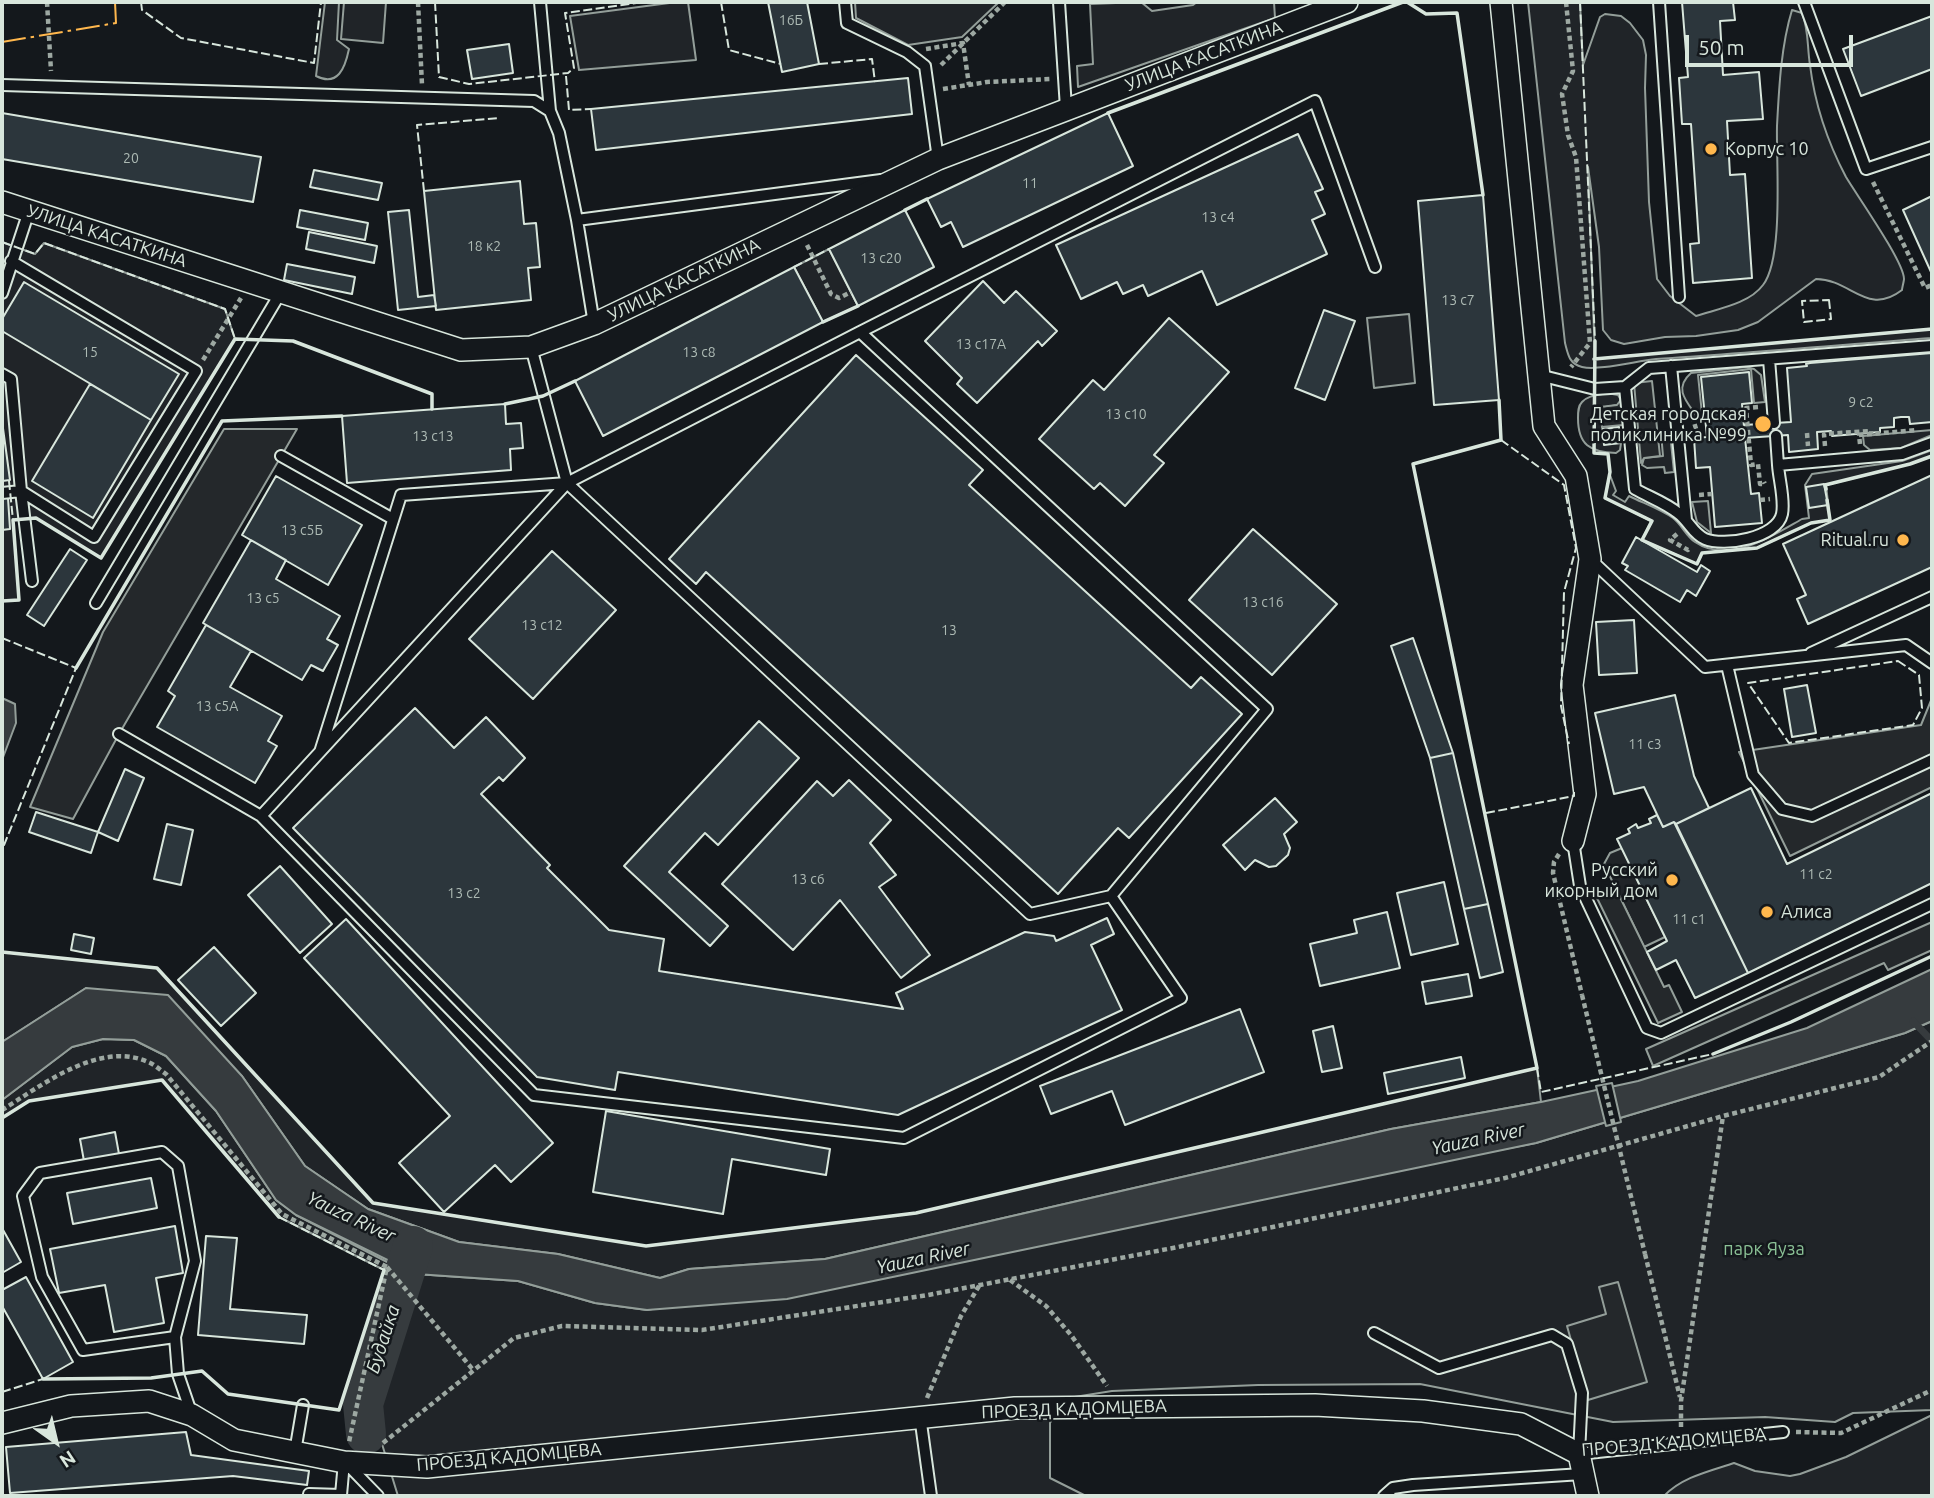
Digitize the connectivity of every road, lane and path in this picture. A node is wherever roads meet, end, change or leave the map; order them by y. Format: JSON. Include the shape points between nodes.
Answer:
{"nodes":[{"id":1,"x":47,"y":2,"type":"edge"},
{"id":2,"x":418,"y":2,"type":"edge"},
{"id":3,"x":540,"y":2,"type":"edge"},
{"id":4,"x":845,"y":2,"type":"edge"},
{"id":5,"x":1005,"y":2,"type":"edge"},
{"id":6,"x":1059,"y":2,"type":"edge"},
{"id":7,"x":1346,"y":2,"type":"edge"},
{"id":8,"x":1501,"y":2,"type":"edge"},
{"id":9,"x":1566,"y":2,"type":"edge"},
{"id":10,"x":1659,"y":2,"type":"edge"},
{"id":11,"x":1804,"y":2,"type":"edge"},
{"id":12,"x":963,"y":43,"type":"junction"},
{"id":13,"x":907,"y":52,"type":"junction"},
{"id":14,"x":927,"y":78,"type":"junction"},
{"id":15,"x":1064,"y":79,"type":"junction"},
{"id":16,"x":2,"y":85,"type":"edge"},
{"id":17,"x":969,"y":85,"type":"junction"},
{"id":18,"x":52,"y":88,"type":"junction"},
{"id":19,"x":929,"y":91,"type":"junction"},
{"id":20,"x":423,"y":99,"type":"junction"},
{"id":21,"x":1066,"y":108,"type":"junction"},
{"id":22,"x":550,"y":111,"type":"junction"},
{"id":23,"x":1932,"y":146,"type":"edge"},
{"id":24,"x":939,"y":159,"type":"junction"},
{"id":25,"x":1866,"y":169,"type":"junction"},
{"id":26,"x":898,"y":177,"type":"junction"},
{"id":27,"x":2,"y":202,"type":"edge"},
{"id":28,"x":29,"y":211,"type":"junction"},
{"id":29,"x":577,"y":220,"type":"junction"},
{"id":30,"x":798,"y":225,"type":"junction"},
{"id":31,"x":11,"y":261,"type":"junction"},
{"id":32,"x":1376,"y":267,"type":"dead end"},
{"id":33,"x":1932,"y":285,"type":"edge"},
{"id":34,"x":281,"y":292,"type":"junction"},
{"id":35,"x":851,"y":292,"type":"dead end"},
{"id":36,"x":2,"y":293,"type":"edge"},
{"id":37,"x":1679,"y":298,"type":"dead end"},
{"id":38,"x":229,"y":319,"type":"dead end"},
{"id":39,"x":594,"y":324,"type":"junction"},
{"id":40,"x":860,"y":332,"type":"junction"},
{"id":41,"x":1932,"y":345,"type":"edge"},
{"id":42,"x":531,"y":347,"type":"junction"},
{"id":43,"x":1769,"y":359,"type":"junction"},
{"id":44,"x":1563,"y":365,"type":"dead end"},
{"id":45,"x":1671,"y":366,"type":"junction"},
{"id":46,"x":1568,"y":370,"type":"junction"},
{"id":47,"x":197,"y":371,"type":"junction"},
{"id":48,"x":2,"y":374,"type":"edge"},
{"id":49,"x":1575,"y":374,"type":"dead end"},
{"id":50,"x":1539,"y":375,"type":"junction"},
{"id":51,"x":1625,"y":387,"type":"junction"},
{"id":52,"x":1752,"y":408,"type":"dead end"},
{"id":53,"x":1774,"y":423,"type":"dead end"},
{"id":54,"x":1920,"y":430,"type":"dead end"},
{"id":55,"x":1837,"y":432,"type":"dead end"},
{"id":56,"x":1807,"y":433,"type":"dead end"},
{"id":57,"x":1871,"y":434,"type":"junction"},
{"id":58,"x":1776,"y":436,"type":"dead end"},
{"id":59,"x":1932,"y":443,"type":"edge"},
{"id":60,"x":1808,"y":446,"type":"dead end"},
{"id":61,"x":281,"y":456,"type":"dead end"},
{"id":62,"x":1861,"y":458,"type":"junction"},
{"id":63,"x":1756,"y":464,"type":"dead end"},
{"id":64,"x":1778,"y":465,"type":"junction"},
{"id":65,"x":567,"y":483,"type":"junction"},
{"id":66,"x":21,"y":491,"type":"junction"},
{"id":67,"x":2,"y":493,"type":"edge"},
{"id":68,"x":1712,"y":494,"type":"dead end"},
{"id":69,"x":1703,"y":495,"type":"dead end"},
{"id":70,"x":394,"y":519,"type":"junction"},
{"id":71,"x":1686,"y":520,"type":"junction"},
{"id":72,"x":1590,"y":559,"type":"junction"},
{"id":73,"x":32,"y":581,"type":"dead end"},
{"id":74,"x":1932,"y":597,"type":"edge"},
{"id":75,"x":96,"y":603,"type":"dead end"},
{"id":76,"x":1801,"y":657,"type":"junction"},
{"id":77,"x":1932,"y":663,"type":"edge"},
{"id":78,"x":1727,"y":665,"type":"junction"},
{"id":79,"x":119,"y":734,"type":"dead end"},
{"id":80,"x":320,"y":752,"type":"junction"},
{"id":81,"x":1932,"y":760,"type":"edge"},
{"id":82,"x":261,"y":816,"type":"junction"},
{"id":83,"x":1573,"y":841,"type":"junction"},
{"id":84,"x":1111,"y":896,"type":"junction"},
{"id":85,"x":1932,"y":904,"type":"edge"},
{"id":86,"x":1932,"y":1041,"type":"edge"},
{"id":87,"x":2,"y":1110,"type":"edge"},
{"id":88,"x":1723,"y":1116,"type":"junction"},
{"id":89,"x":387,"y":1267,"type":"junction"},
{"id":90,"x":1010,"y":1280,"type":"junction"},
{"id":91,"x":980,"y":1285,"type":"junction"},
{"id":92,"x":1374,"y":1333,"type":"dead end"},
{"id":93,"x":174,"y":1337,"type":"junction"},
{"id":94,"x":474,"y":1371,"type":"junction"},
{"id":95,"x":1932,"y":1390,"type":"edge"},
{"id":96,"x":1681,"y":1401,"type":"junction"},
{"id":97,"x":303,"y":1405,"type":"dead end"},
{"id":98,"x":1122,"y":1407,"type":"junction"},
{"id":99,"x":192,"y":1415,"type":"junction"},
{"id":100,"x":920,"y":1416,"type":"junction"},
{"id":101,"x":2,"y":1423,"type":"edge"},
{"id":102,"x":1783,"y":1432,"type":"joint"},
{"id":103,"x":1680,"y":1445,"type":"junction"},
{"id":104,"x":295,"y":1452,"type":"junction"},
{"id":105,"x":351,"y":1463,"type":"junction"},
{"id":106,"x":1581,"y":1464,"type":"junction"},
{"id":107,"x":310,"y":1494,"type":"dead end"},
{"id":108,"x":378,"y":1496,"type":"edge"},
{"id":109,"x":931,"y":1496,"type":"edge"},
{"id":110,"x":1384,"y":1496,"type":"edge"},
{"id":111,"x":1588,"y":1496,"type":"edge"}],
"edges":[{"from":1,"to":18,"type":"path"},
{"from":2,"to":20,"type":"path"},
{"from":3,"to":22,"type":"lane"},
{"from":4,"to":13,"type":"lane","via":[[847,23]]},
{"from":5,"to":12,"type":"path"},
{"from":6,"to":15,"type":"lane"},
{"from":7,"to":21,"type":"street","name":"УЛИЦА КАСАТКИНА"},
{"from":8,"to":50,"type":"street"},
{"from":9,"to":46,"type":"path","via":[[1573,71],[1562,94],[1576,157],[1590,343]]},
{"from":10,"to":37,"type":"lane"},
{"from":11,"to":25,"type":"lane"},
{"from":12,"to":13,"type":"path"},
{"from":12,"to":14,"type":"path"},
{"from":12,"to":17,"type":"path"},
{"from":13,"to":14,"type":"lane","via":[[925,66]]},
{"from":14,"to":19,"type":"lane"},
{"from":15,"to":17,"type":"path"},
{"from":15,"to":21,"type":"lane"},
{"from":16,"to":18,"type":"lane"},
{"from":17,"to":19,"type":"path"},
{"from":18,"to":20,"type":"lane"},
{"from":19,"to":24,"type":"lane"},
{"from":20,"to":22,"type":"lane","via":[[534,101]]},
{"from":21,"to":24,"type":"street","name":"УЛИЦА КАСАТКИНА"},
{"from":22,"to":29,"type":"lane"},
{"from":23,"to":25,"type":"lane"},
{"from":24,"to":26,"type":"street","name":"УЛИЦА КАСАТКИНА"},
{"from":25,"to":33,"type":"path","via":[[1925,288]]},
{"from":26,"to":29,"type":"lane"},
{"from":26,"to":30,"type":"street","name":"УЛИЦА КАСАТКИНА"},
{"from":27,"to":28,"type":"street","name":"УЛИЦА КАСАТКИНА"},
{"from":28,"to":31,"type":"lane"},
{"from":28,"to":34,"type":"street","name":"УЛИЦА КАСАТКИНА"},
{"from":29,"to":39,"type":"lane"},
{"from":30,"to":35,"type":"path","via":[[831,294],[839,299]]},
{"from":30,"to":39,"type":"street","name":"УЛИЦА КАСАТКИНА"},
{"from":31,"to":36,"type":"lane"},
{"from":31,"to":47,"type":"lane"},
{"from":32,"to":40,"type":"lane","via":[[1315,101]]},
{"from":34,"to":42,"type":"street","name":"УЛИЦА КАСАТКИНА","via":[[461,350]]},
{"from":34,"to":75,"type":"lane"},
{"from":38,"to":47,"type":"path"},
{"from":39,"to":42,"type":"street","name":"УЛИЦА КАСАТКИНА"},
{"from":40,"to":65,"type":"lane"},
{"from":40,"to":84,"type":"lane","via":[[1267,709]]},
{"from":41,"to":43,"type":"lane"},
{"from":42,"to":65,"type":"lane"},
{"from":43,"to":45,"type":"lane"},
{"from":43,"to":53,"type":"lane"},
{"from":44,"to":46,"type":"path"},
{"from":45,"to":51,"type":"lane","via":[[1649,368]]},
{"from":45,"to":71,"type":"lane"},
{"from":46,"to":49,"type":"path"},
{"from":47,"to":66,"type":"lane","via":[[94,537]]},
{"from":48,"to":66,"type":"lane","via":[[11,379]]},
{"from":50,"to":51,"type":"lane","via":[[1595,389]]},
{"from":50,"to":72,"type":"street","via":[[1544,426],[1576,476]]},
{"from":51,"to":71,"type":"lane","via":[[1635,489]]},
{"from":52,"to":63,"type":"path","via":[[1746,408],[1751,464]]},
{"from":54,"to":57,"type":"path"},
{"from":55,"to":57,"type":"path"},
{"from":56,"to":60,"type":"path"},
{"from":57,"to":62,"type":"path","via":[[1859,435]]},
{"from":58,"to":64,"type":"lane"},
{"from":59,"to":62,"type":"lane","via":[[1902,454]]},
{"from":61,"to":70,"type":"lane"},
{"from":62,"to":64,"type":"lane"},
{"from":64,"to":71,"type":"lane","via":[[1782,514],[1778,524],[1745,540],[1721,542],[1702,538]]},
{"from":65,"to":70,"type":"lane","via":[[401,495]]},
{"from":65,"to":80,"type":"lane"},
{"from":65,"to":84,"type":"lane","via":[[1030,914]]},
{"from":66,"to":67,"type":"lane"},
{"from":66,"to":73,"type":"lane"},
{"from":68,"to":69,"type":"path"},
{"from":70,"to":80,"type":"lane"},
{"from":72,"to":78,"type":"lane","via":[[1705,667]]},
{"from":72,"to":83,"type":"street","via":[[1572,685],[1585,794]]},
{"from":74,"to":76,"type":"lane"},
{"from":76,"to":77,"type":"lane","via":[[1906,645]]},
{"from":76,"to":78,"type":"lane"},
{"from":78,"to":81,"type":"lane","via":[[1753,775],[1782,809],[1812,816]]},
{"from":79,"to":82,"type":"lane"},
{"from":80,"to":82,"type":"lane"},
{"from":82,"to":84,"type":"lane","via":[[534,1095],[904,1138],[1181,998]]},
{"from":83,"to":85,"type":"lane","via":[[1580,886],[1647,1028],[1661,1033]]},
{"from":83,"to":96,"type":"path","bridge":true,"via":[[1562,848],[1553,873]]},
{"from":86,"to":88,"type":"path","via":[[1879,1077]]},
{"from":87,"to":89,"type":"path","via":[[70,1069],[96,1059],[131,1057],[149,1062],[166,1074],[282,1214]]},
{"from":88,"to":90,"type":"path","via":[[1505,1178]]},
{"from":88,"to":96,"type":"path"},
{"from":89,"to":94,"type":"path"},
{"from":89,"to":105,"type":"path"},
{"from":90,"to":91,"type":"path"},
{"from":90,"to":98,"type":"path","via":[[1046,1306]]},
{"from":91,"to":94,"type":"path","via":[[702,1330],[562,1326],[514,1338]]},
{"from":91,"to":100,"type":"path","via":[[961,1316]]},
{"from":92,"to":106,"type":"lane","via":[[1439,1368],[1552,1335],[1567,1344],[1582,1393]]},
{"from":93,"to":93,"type":"lane","via":[[83,1350],[42,1277],[23,1196],[40,1173],[162,1152],[178,1166],[195,1261]]},
{"from":93,"to":99,"type":"lane","via":[[177,1374]]},
{"from":94,"to":105,"type":"path"},
{"from":95,"to":102,"type":"path","via":[[1840,1433]]},
{"from":96,"to":103,"type":"path"},
{"from":97,"to":104,"type":"lane"},
{"from":98,"to":100,"type":"street","name":"ПРОЕЗД КАДОМЦЕВА","via":[[1016,1408]]},
{"from":98,"to":106,"type":"street","name":"ПРОЕЗД КАДОМЦЕВА","via":[[1315,1405],[1423,1411],[1521,1424]]},
{"from":99,"to":101,"type":"street","name":"ПРОЕЗД КАДОМЦЕВА","via":[[149,1401],[71,1406]]},
{"from":99,"to":104,"type":"street","name":"ПРОЕЗД КАДОМЦЕВА","via":[[234,1440]]},
{"from":100,"to":105,"type":"street","name":"ПРОЕЗД КАДОМЦЕВА","via":[[428,1467]]},
{"from":100,"to":109,"type":"lane"},
{"from":102,"to":103,"type":"lane","name":"ПРОЕЗД КАДОМЦЕВА"},
{"from":103,"to":106,"type":"lane","name":"ПРОЕЗД КАДОМЦЕВА"},
{"from":104,"to":105,"type":"street","name":"ПРОЕЗД КАДОМЦЕВА"},
{"from":105,"to":107,"type":"lane","via":[[341,1495]]},
{"from":105,"to":108,"type":"lane"},
{"from":106,"to":110,"type":"lane","via":[[1393,1488]]},
{"from":106,"to":111,"type":"street"}]}
